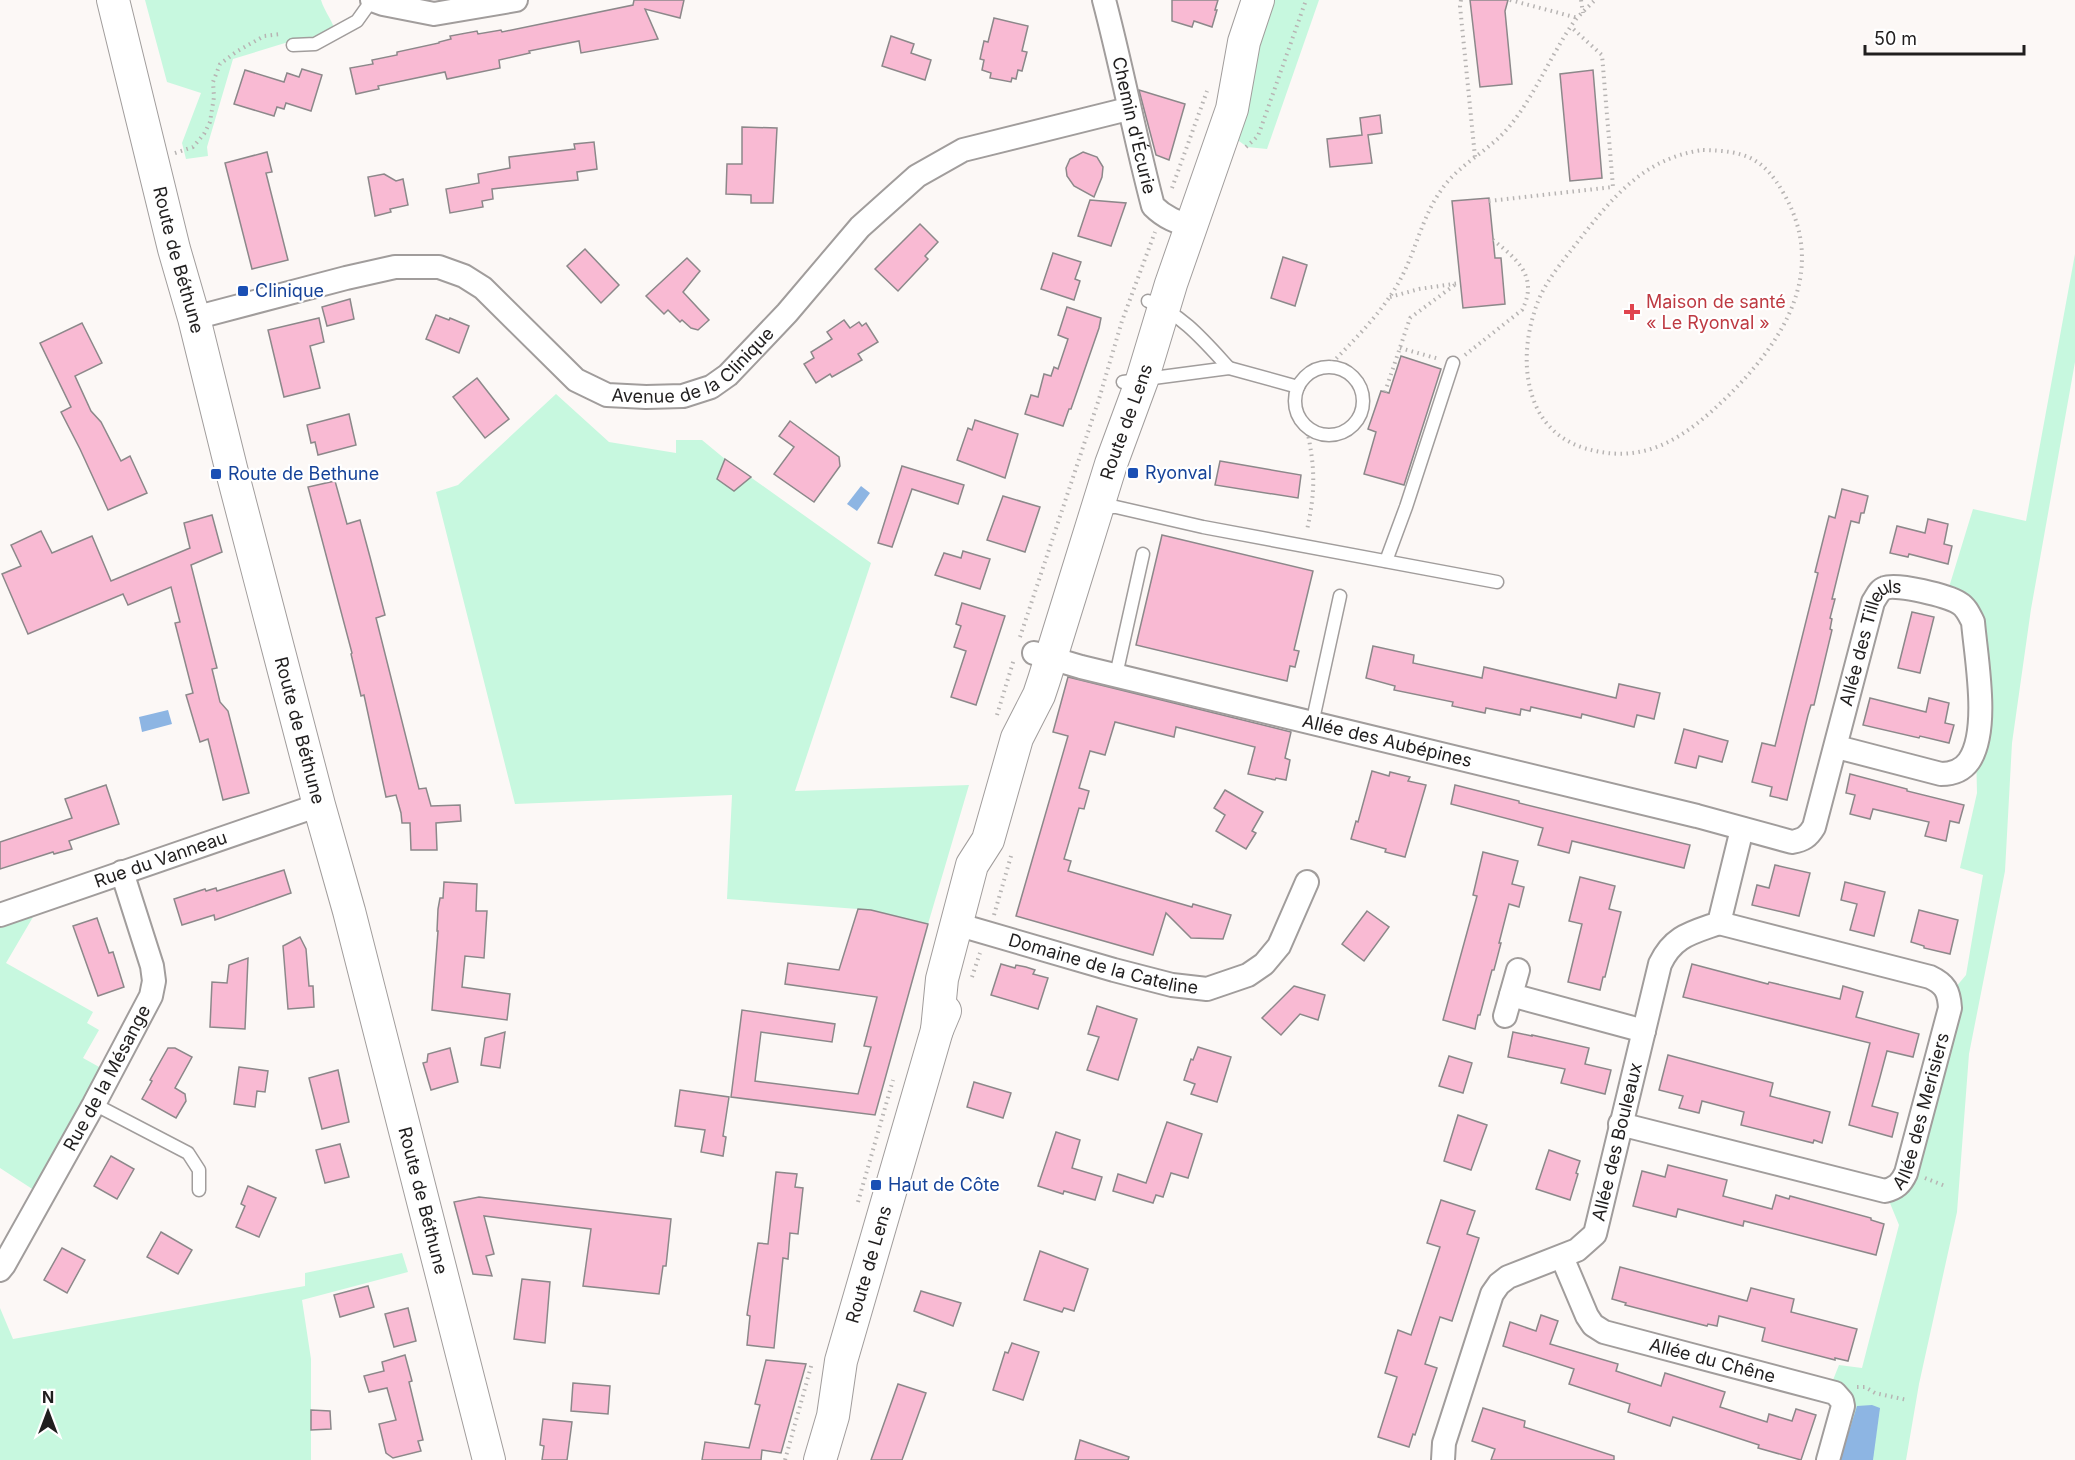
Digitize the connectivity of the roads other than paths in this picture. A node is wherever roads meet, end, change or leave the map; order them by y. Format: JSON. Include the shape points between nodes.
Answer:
{"nodes":[{"id":1,"x":113,"y":0,"type":"edge"},
{"id":2,"x":372,"y":0,"type":"edge"},
{"id":3,"x":516,"y":0,"type":"edge"},
{"id":4,"x":1104,"y":0,"type":"edge"},
{"id":5,"x":1258,"y":0,"type":"edge"},
{"id":6,"x":293,"y":45,"type":"road end"},
{"id":7,"x":1128,"y":109,"type":"junction"},
{"id":8,"x":1176,"y":221,"type":"junction"},
{"id":9,"x":1156,"y":304,"type":"junction"},
{"id":10,"x":194,"y":318,"type":"junction"},
{"id":11,"x":1453,"y":363,"type":"road end"},
{"id":12,"x":1229,"y":368,"type":"junction"},
{"id":13,"x":1133,"y":381,"type":"junction"},
{"id":14,"x":1298,"y":387,"type":"junction"},
{"id":15,"x":1099,"y":507,"type":"junction"},
{"id":16,"x":1143,"y":554,"type":"dead end"},
{"id":17,"x":1386,"y":561,"type":"junction"},
{"id":18,"x":1497,"y":582,"type":"dead end"},
{"id":19,"x":1341,"y":596,"type":"dead end"},
{"id":20,"x":1042,"y":656,"type":"junction"},
{"id":21,"x":1116,"y":675,"type":"junction"},
{"id":22,"x":1312,"y":724,"type":"junction"},
{"id":23,"x":1837,"y":747,"type":"junction"},
{"id":24,"x":319,"y":805,"type":"junction"},
{"id":25,"x":1742,"y":829,"type":"junction"},
{"id":26,"x":122,"y":872,"type":"junction"},
{"id":27,"x":1307,"y":882,"type":"dead end"},
{"id":28,"x":0,"y":915,"type":"edge"},
{"id":29,"x":1719,"y":923,"type":"junction"},
{"id":30,"x":965,"y":926,"type":"junction"},
{"id":31,"x":1518,"y":970,"type":"dead end"},
{"id":32,"x":1644,"y":1031,"type":"junction"},
{"id":33,"x":94,"y":1104,"type":"junction"},
{"id":34,"x":1620,"y":1124,"type":"junction"},
{"id":35,"x":199,"y":1190,"type":"dead end"},
{"id":36,"x":1562,"y":1257,"type":"junction"},
{"id":37,"x":0,"y":1270,"type":"edge"},
{"id":38,"x":842,"y":1361,"type":"junction"},
{"id":39,"x":489,"y":1460,"type":"edge"},
{"id":40,"x":803,"y":1460,"type":"edge"},
{"id":41,"x":820,"y":1460,"type":"edge"},
{"id":42,"x":1443,"y":1460,"type":"edge"},
{"id":43,"x":1828,"y":1460,"type":"edge"}],
"edges":[{"from":1,"to":10,"type":"main road","name":"Route de Béthune"},
{"from":2,"to":3,"type":"street","via":[[434,14]]},
{"from":2,"to":6,"type":"lane","via":[[350,25],[315,44]]},
{"from":4,"to":7,"type":"street","name":"Chemin d'Écurie"},
{"from":5,"to":8,"type":"main road","name":"Route de Lens","via":[[1244,42],[1232,109]]},
{"from":7,"to":8,"type":"street","name":"Chemin d'Écurie","via":[[1153,206]]},
{"from":7,"to":10,"type":"street","name":"Avenue de la Clinique","via":[[963,150],[917,176],[860,226],[787,314],[728,375],[711,387],[683,396],[607,395],[576,380],[483,288],[439,267],[395,267]]},
{"from":8,"to":9,"type":"main road","name":"Route de Lens"},
{"from":9,"to":12,"type":"lane","via":[[1202,339]]},
{"from":9,"to":13,"type":"main road","name":"Route de Lens"},
{"from":10,"to":24,"type":"main road","name":"Route de Béthune"},
{"from":11,"to":17,"type":"lane"},
{"from":12,"to":13,"type":"lane"},
{"from":12,"to":14,"type":"lane"},
{"from":13,"to":15,"type":"main road","name":"Route de Lens"},
{"from":13,"to":20,"type":"main road"},
{"from":14,"to":14,"type":"lane","via":[[1316,369],[1340,369],[1359,384],[1362,409],[1348,429],[1324,435],[1306,425],[1297,411]]},
{"from":15,"to":17,"type":"lane","via":[[1116,507]]},
{"from":15,"to":20,"type":"main road","name":"Route de Lens"},
{"from":16,"to":21,"type":"lane"},
{"from":17,"to":18,"type":"lane"},
{"from":19,"to":22,"type":"lane"},
{"from":20,"to":21,"type":"street","name":"Allée des Aubépines"},
{"from":20,"to":30,"type":"main road","name":"Route de Lens","via":[[1039,695],[1017,738],[988,840],[990,870]]},
{"from":21,"to":22,"type":"street","name":"Allée des Aubépines"},
{"from":22,"to":25,"type":"street","name":"Allée des Aubépines"},
{"from":23,"to":23,"type":"street","name":"Allée des Tilleuls","via":[[1941,774],[1953,774],[1970,761],[1981,711],[1973,621],[1968,610],[1946,597],[1899,587],[1879,592],[1873,602]]},
{"from":23,"to":25,"type":"street","name":"Allée des Tilleuls","via":[[1809,835],[1792,842]]},
{"from":24,"to":26,"type":"street","name":"Rue du Vanneau"},
{"from":24,"to":39,"type":"main road","name":"Route de Béthune"},
{"from":25,"to":29,"type":"street"},
{"from":26,"to":28,"type":"street","name":"Rue du Vanneau"},
{"from":26,"to":33,"type":"street","name":"Rue de la Mésange","via":[[154,981],[151,996]]},
{"from":27,"to":30,"type":"street","name":"Domaine de la Cateline","via":[[1279,945],[1264,964],[1248,975],[1207,989],[1172,985],[1114,970]]},
{"from":29,"to":32,"type":"street","name":"Allée des Bouleaux","via":[[1690,933],[1669,947],[1660,964]]},
{"from":29,"to":34,"type":"street","name":"Allée des Merisiers","via":[[1930,977],[1946,987],[1950,1008],[1901,1184],[1885,1191]]},
{"from":30,"to":38,"type":"main road","name":"Route de Lens","via":[[958,982],[937,1030]]},
{"from":31,"to":32,"type":"street","via":[[1508,1006]]},
{"from":32,"to":34,"type":"street","name":"Allée des Bouleaux"},
{"from":33,"to":35,"type":"lane","via":[[188,1153],[199,1170]]},
{"from":33,"to":37,"type":"street","name":"Rue de la Mésange"},
{"from":34,"to":36,"type":"street","name":"Allée des Bouleaux","via":[[1594,1234],[1577,1250]]},
{"from":36,"to":42,"type":"street","name":"Allée des Bouleaux","via":[[1508,1277],[1492,1294],[1444,1443]]},
{"from":36,"to":43,"type":"street","name":"Allée du Chêne","via":[[1587,1316],[1604,1332],[1835,1393],[1843,1406]]},
{"from":38,"to":40,"type":"main road","name":"Route de Lens","via":[[819,1410]]},
{"from":38,"to":41,"type":"main road","name":"Route de Lens","via":[[833,1416]]}]}
